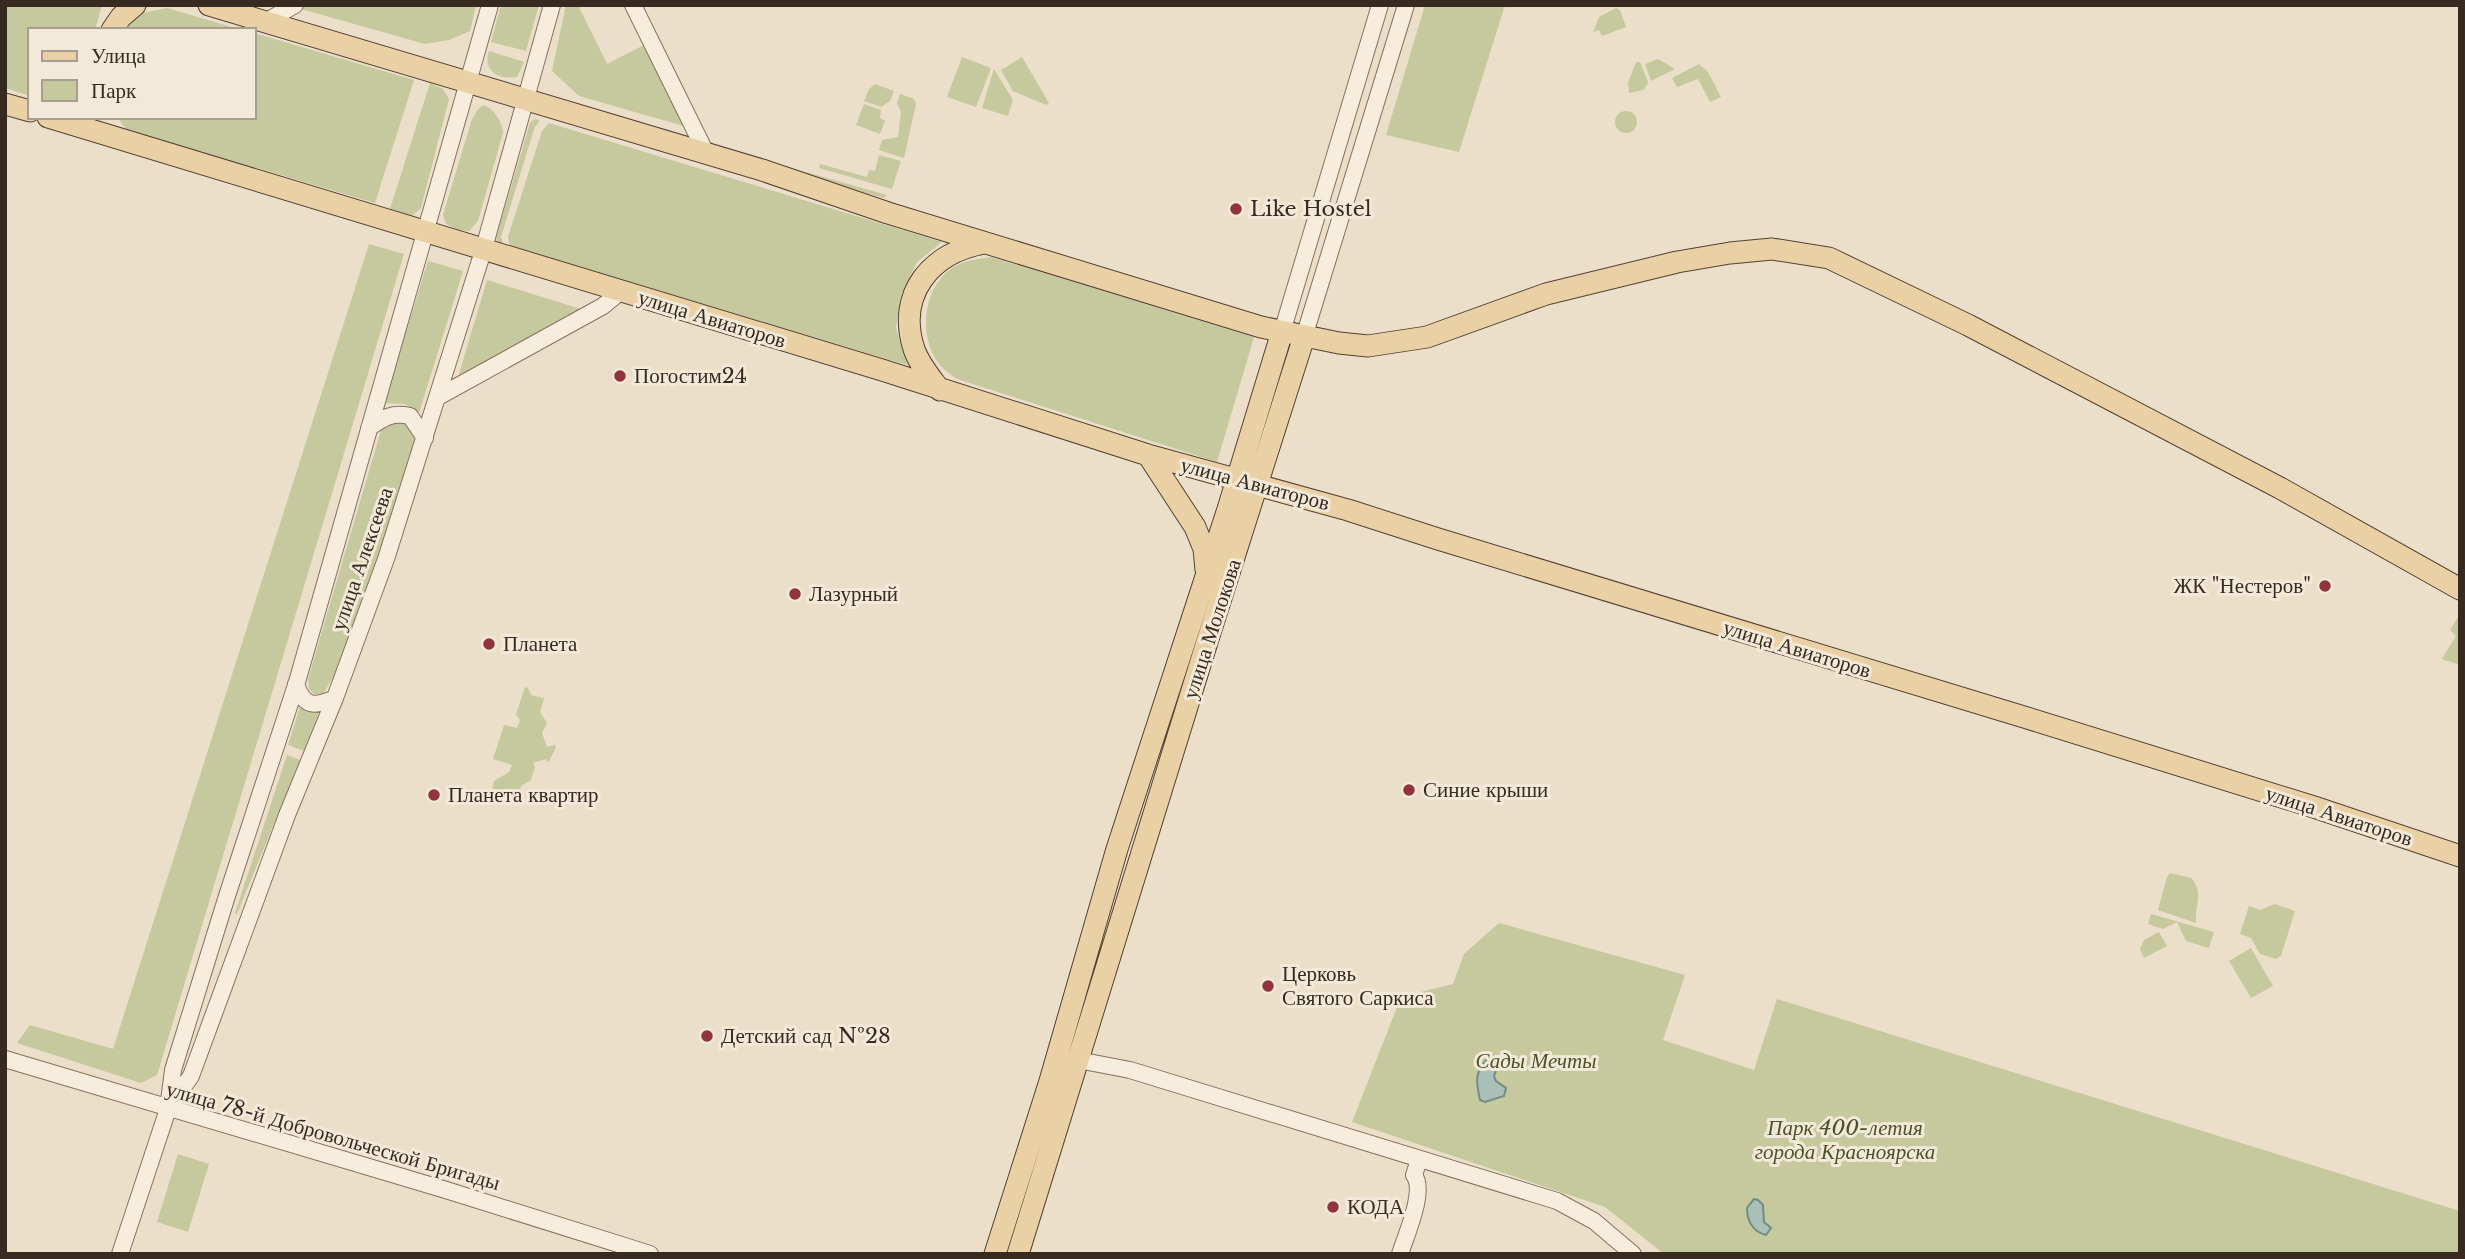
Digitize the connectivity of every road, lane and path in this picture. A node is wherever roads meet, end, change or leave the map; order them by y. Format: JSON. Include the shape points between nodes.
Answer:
{"nodes":[{"id":1,"x":135,"y":5,"type":"edge"},
{"id":2,"x":209,"y":5,"type":"edge"},
{"id":3,"x":295,"y":5,"type":"edge"},
{"id":4,"x":490,"y":5,"type":"edge"},
{"id":5,"x":552,"y":5,"type":"edge"},
{"id":6,"x":633,"y":5,"type":"edge"},
{"id":7,"x":1380,"y":5,"type":"edge"},
{"id":8,"x":1406,"y":5,"type":"edge"},
{"id":9,"x":267,"y":21,"type":"junction"},
{"id":10,"x":113,"y":28,"type":"edge"},
{"id":11,"x":469,"y":83,"type":"junction"},
{"id":12,"x":525,"y":100,"type":"junction"},
{"id":13,"x":5,"y":104,"type":"edge"},
{"id":14,"x":28,"y":110,"type":"edge"},
{"id":15,"x":55,"y":119,"type":"edge"},
{"id":16,"x":107,"y":119,"type":"edge"},
{"id":17,"x":123,"y":140,"type":"junction"},
{"id":18,"x":707,"y":155,"type":"junction"},
{"id":19,"x":426,"y":230,"type":"junction"},
{"id":20,"x":985,"y":243,"type":"junction"},
{"id":21,"x":484,"y":248,"type":"junction"},
{"id":22,"x":620,"y":292,"type":"junction"},
{"id":23,"x":1282,"y":332,"type":"junction"},
{"id":24,"x":1304,"y":337,"type":"junction"},
{"id":25,"x":940,"y":390,"type":"junction"},
{"id":26,"x":438,"y":397,"type":"junction"},
{"id":27,"x":369,"y":428,"type":"junction"},
{"id":28,"x":425,"y":438,"type":"junction"},
{"id":29,"x":1148,"y":455,"type":"junction"},
{"id":30,"x":1237,"y":480,"type":"junction"},
{"id":31,"x":1258,"y":486,"type":"junction"},
{"id":32,"x":1206,"y":575,"type":"junction"},
{"id":33,"x":2460,"y":589,"type":"edge"},
{"id":34,"x":296,"y":684,"type":"junction"},
{"id":35,"x":335,"y":698,"type":"junction"},
{"id":36,"x":2460,"y":856,"type":"edge"},
{"id":37,"x":5,"y":1059,"type":"edge"},
{"id":38,"x":1078,"y":1060,"type":"junction"},
{"id":39,"x":168,"y":1109,"type":"junction"},
{"id":40,"x":1417,"y":1167,"type":"junction"},
{"id":41,"x":120,"y":1254,"type":"edge"},
{"id":42,"x":650,"y":1254,"type":"edge"},
{"id":43,"x":995,"y":1254,"type":"edge"},
{"id":44,"x":1018,"y":1254,"type":"edge"},
{"id":45,"x":1400,"y":1254,"type":"edge"},
{"id":46,"x":1633,"y":1254,"type":"edge"}],
"edges":[{"from":1,"to":10,"type":"main road"},
{"from":2,"to":9,"type":"main road"},
{"from":3,"to":9,"type":"street"},
{"from":4,"to":11,"type":"street","name":"улица Алексеева"},
{"from":5,"to":12,"type":"street","name":"улица Алексеева"},
{"from":6,"to":18,"type":"street"},
{"from":7,"to":23,"type":"street","name":"улица Молокова"},
{"from":8,"to":24,"type":"street","name":"улица Молокова"},
{"from":9,"to":11,"type":"main road"},
{"from":11,"to":12,"type":"main road"},
{"from":11,"to":19,"type":"street","name":"улица Алексеева"},
{"from":12,"to":18,"type":"main road"},
{"from":12,"to":21,"type":"street","name":"улица Алексеева"},
{"from":13,"to":14,"type":"main road"},
{"from":15,"to":17,"type":"main road","name":"улица Авиаторов"},
{"from":16,"to":17,"type":"main road"},
{"from":17,"to":19,"type":"main road","name":"улица Авиаторов"},
{"from":18,"to":20,"type":"main road"},
{"from":19,"to":21,"type":"main road","name":"улица Авиаторов"},
{"from":19,"to":27,"type":"street","name":"улица Алексеева"},
{"from":20,"to":23,"type":"main road"},
{"from":20,"to":25,"type":"main road","via":[[947,256],[926,272],[913,295],[908,320],[914,350]]},
{"from":21,"to":22,"type":"main road","name":"улица Авиаторов"},
{"from":21,"to":26,"type":"street","name":"улица Алексеева"},
{"from":22,"to":25,"type":"main road","name":"улица Авиаторов"},
{"from":22,"to":26,"type":"street","via":[[603,306]]},
{"from":23,"to":24,"type":"main road"},
{"from":23,"to":30,"type":"main road","name":"улица Молокова"},
{"from":24,"to":31,"type":"main road","name":"улица Молокова"},
{"from":24,"to":33,"type":"main road","via":[[1367,346],[1415,339],[1546,294],[1730,253],[1772,250],[1829,258],[1980,331],[2280,488]]},
{"from":25,"to":29,"type":"main road","name":"улица Авиаторов"},
{"from":26,"to":28,"type":"street","name":"улица Алексеева"},
{"from":27,"to":28,"type":"street","via":[[393,414],[410,416]]},
{"from":27,"to":34,"type":"street","name":"улица Алексеева"},
{"from":28,"to":35,"type":"street","name":"улица Алексеева"},
{"from":29,"to":30,"type":"main road","name":"улица Авиаторов"},
{"from":29,"to":32,"type":"main road","via":[[1195,527],[1204,549]]},
{"from":30,"to":31,"type":"main road","name":"улица Авиаторов"},
{"from":30,"to":32,"type":"main road","name":"улица Молокова"},
{"from":31,"to":36,"type":"main road","name":"улица Авиаторов","via":[[2024,717]]},
{"from":31,"to":38,"type":"main road","name":"улица Молокова"},
{"from":32,"to":43,"type":"main road","name":"улица Молокова","via":[[1117,849]]},
{"from":34,"to":35,"type":"street","via":[[307,703],[316,705]]},
{"from":34,"to":39,"type":"street","name":"улица Алексеева","via":[[173,1070]]},
{"from":35,"to":39,"type":"street","name":"улица Алексеева","via":[[286,815],[191,1076]]},
{"from":37,"to":39,"type":"street","name":"улица 78-й Добровольческой Бригады"},
{"from":38,"to":40,"type":"street","via":[[1130,1070]]},
{"from":38,"to":44,"type":"main road","name":"улица Молокова"},
{"from":39,"to":41,"type":"street","name":"улица Алексеева"},
{"from":39,"to":42,"type":"street","name":"улица 78-й Добровольческой Бригады"},
{"from":40,"to":45,"type":"street","via":[[1419,1191]]},
{"from":40,"to":46,"type":"street","via":[[1557,1201],[1594,1221]]}]}
